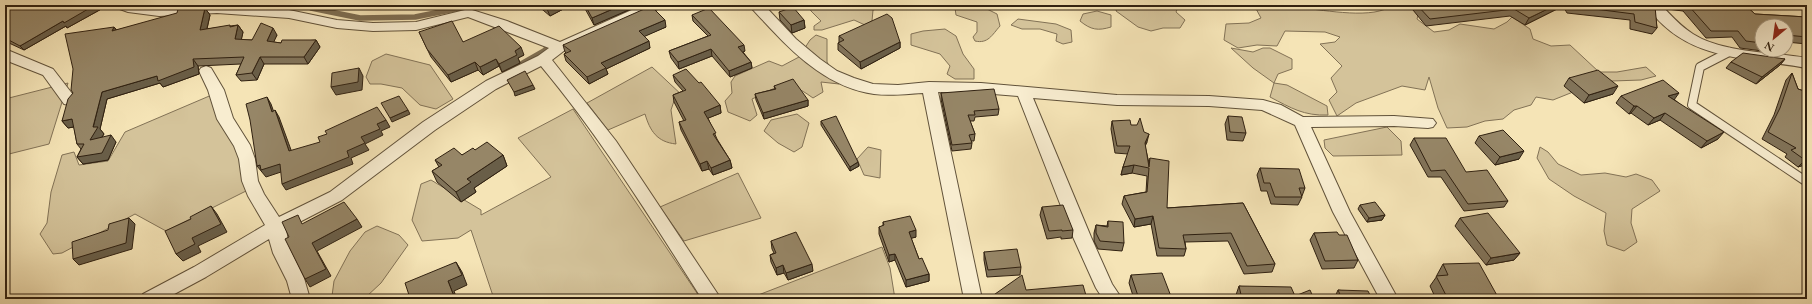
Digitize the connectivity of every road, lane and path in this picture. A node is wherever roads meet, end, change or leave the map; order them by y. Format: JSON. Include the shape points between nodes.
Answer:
{"nodes":[{"id":1,"x":122,"y":5,"type":"edge"},
{"id":2,"x":652,"y":5,"type":"edge"},
{"id":3,"x":756,"y":5,"type":"edge"},
{"id":4,"x":1653,"y":5,"type":"edge"},
{"id":5,"x":218,"y":7,"type":"edge"},
{"id":6,"x":470,"y":9,"type":"edge"},
{"id":7,"x":560,"y":47,"type":"junction"},
{"id":8,"x":1729,"y":52,"type":"junction"},
{"id":9,"x":5,"y":54,"type":"edge"},
{"id":10,"x":543,"y":59,"type":"junction"},
{"id":11,"x":1807,"y":63,"type":"edge"},
{"id":12,"x":206,"y":70,"type":"dead end"},
{"id":13,"x":929,"y":87,"type":"junction"},
{"id":14,"x":1023,"y":91,"type":"junction"},
{"id":15,"x":69,"y":100,"type":"edge"},
{"id":16,"x":1301,"y":122,"type":"junction"},
{"id":17,"x":1428,"y":123,"type":"dead end"},
{"id":18,"x":1807,"y":182,"type":"edge"},
{"id":19,"x":277,"y":226,"type":"junction"},
{"id":20,"x":149,"y":299,"type":"edge"},
{"id":21,"x":301,"y":299,"type":"edge"},
{"id":22,"x":712,"y":299,"type":"edge"},
{"id":23,"x":973,"y":299,"type":"edge"},
{"id":24,"x":1113,"y":299,"type":"edge"},
{"id":25,"x":1389,"y":299,"type":"edge"}],
"edges":[{"from":1,"to":5,"type":"street","via":[[159,12]]},
{"from":2,"to":7,"type":"street"},
{"from":3,"to":13,"type":"street","via":[[791,42],[832,74],[873,89]]},
{"from":4,"to":8,"type":"street","via":[[1671,24],[1692,39]]},
{"from":5,"to":6,"type":"street","via":[[289,14],[337,24],[388,28],[416,26]]},
{"from":6,"to":7,"type":"street"},
{"from":7,"to":10,"type":"street"},
{"from":8,"to":11,"type":"street"},
{"from":8,"to":18,"type":"lane","via":[[1700,67],[1692,106]]},
{"from":9,"to":15,"type":"street","via":[[48,72]]},
{"from":10,"to":19,"type":"street","via":[[490,85],[429,126],[336,196]]},
{"from":10,"to":22,"type":"street","via":[[564,82],[642,190]]},
{"from":12,"to":19,"type":"street","via":[[225,118],[242,145],[256,196]]},
{"from":13,"to":14,"type":"street"},
{"from":13,"to":23,"type":"street"},
{"from":14,"to":16,"type":"street","via":[[1116,100],[1263,105]]},
{"from":14,"to":24,"type":"street","via":[[1082,237],[1105,288]]},
{"from":16,"to":17,"type":"street"},
{"from":16,"to":25,"type":"street","via":[[1322,174],[1366,261]]},
{"from":19,"to":20,"type":"street"},
{"from":19,"to":21,"type":"street","via":[[276,240],[295,278]]}]}
